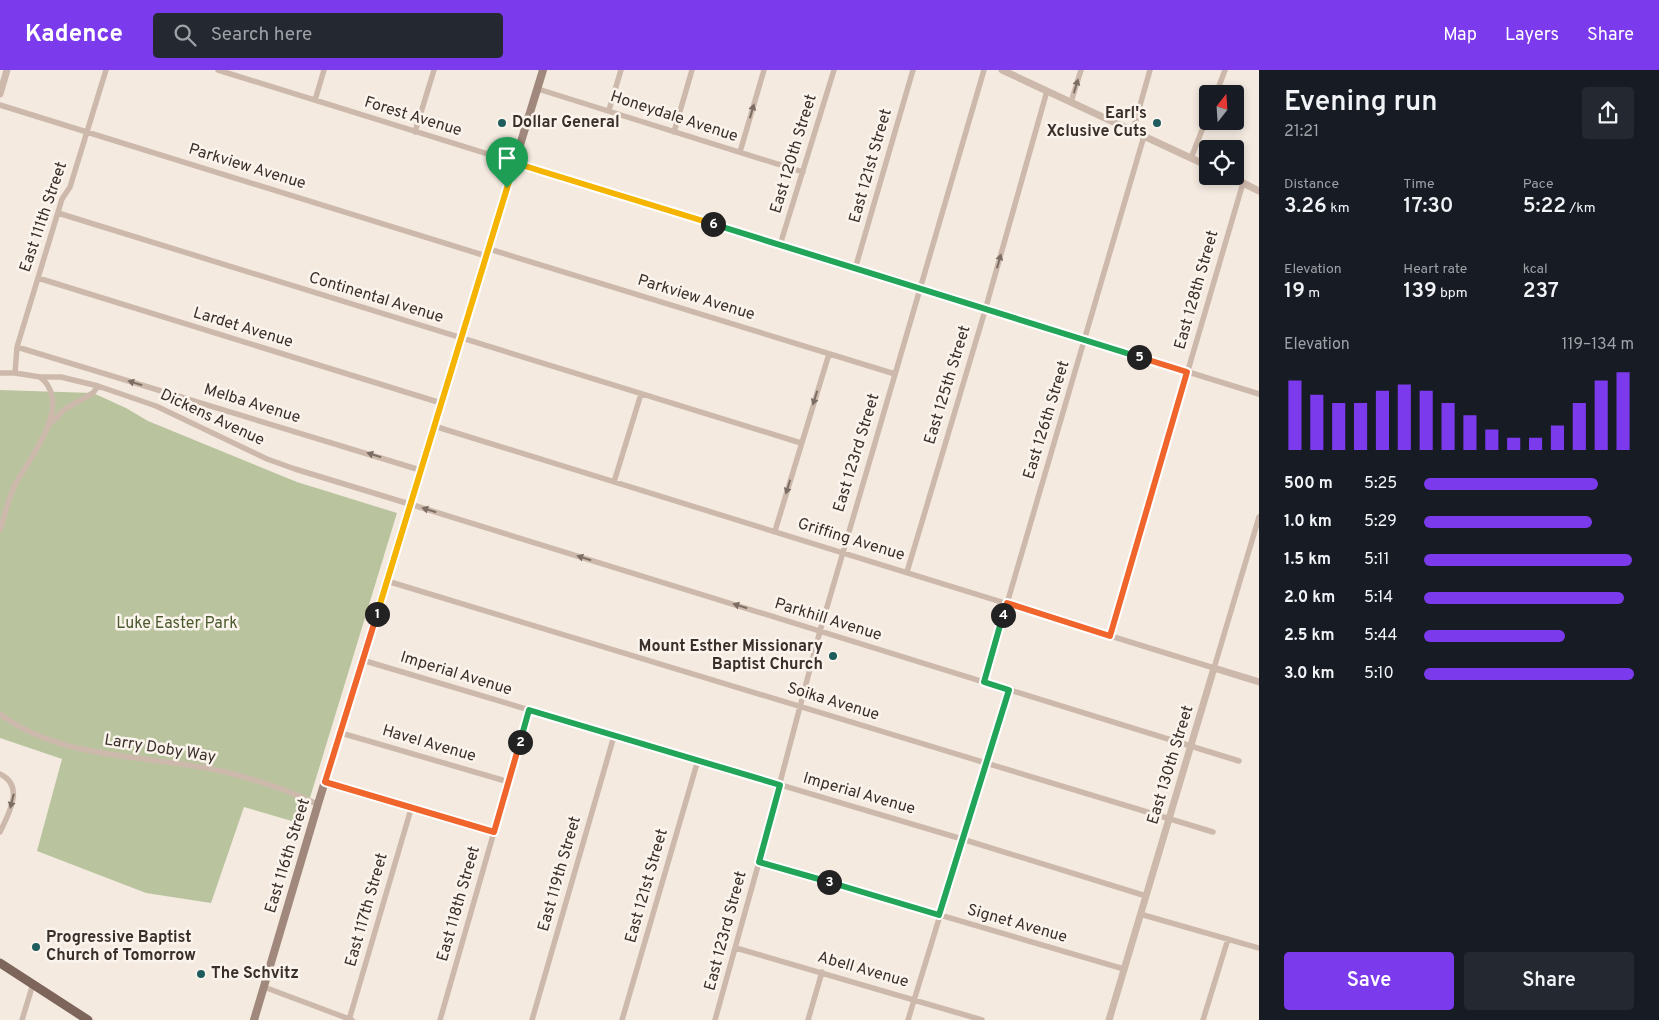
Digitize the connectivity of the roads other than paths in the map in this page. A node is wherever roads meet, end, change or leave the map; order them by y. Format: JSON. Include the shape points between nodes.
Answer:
{"nodes":[{"id":1,"x":7,"y":70,"type":"edge"},
{"id":2,"x":106,"y":70,"type":"edge"},
{"id":3,"x":218,"y":70,"type":"edge"},
{"id":4,"x":324,"y":70,"type":"edge"},
{"id":5,"x":434,"y":70,"type":"edge"},
{"id":6,"x":543,"y":70,"type":"edge"},
{"id":7,"x":620,"y":70,"type":"edge"},
{"id":8,"x":692,"y":70,"type":"edge"},
{"id":9,"x":764,"y":70,"type":"edge"},
{"id":10,"x":834,"y":70,"type":"edge"},
{"id":11,"x":913,"y":70,"type":"edge"},
{"id":12,"x":984,"y":70,"type":"edge"},
{"id":13,"x":1002,"y":70,"type":"edge"},
{"id":14,"x":1081,"y":70,"type":"edge"},
{"id":15,"x":1150,"y":70,"type":"edge"},
{"id":16,"x":1225,"y":70,"type":"edge"},
{"id":17,"x":1011,"y":72,"type":"edge"},
{"id":18,"x":1219,"y":85,"type":"edge"},
{"id":19,"x":538,"y":88,"type":"junction"},
{"id":20,"x":1047,"y":91,"type":"junction"},
{"id":21,"x":0,"y":94,"type":"edge"},
{"id":22,"x":315,"y":100,"type":"junction"},
{"id":23,"x":1071,"y":102,"type":"junction"},
{"id":24,"x":0,"y":105,"type":"edge"},
{"id":25,"x":609,"y":110,"type":"junction"},
{"id":26,"x":1132,"y":130,"type":"junction"},
{"id":27,"x":1202,"y":130,"type":"edge"},
{"id":28,"x":87,"y":131,"type":"junction"},
{"id":29,"x":414,"y":132,"type":"junction"},
{"id":30,"x":674,"y":132,"type":"junction"},
{"id":31,"x":1144,"y":136,"type":"junction"},
{"id":32,"x":740,"y":152,"type":"junction"},
{"id":33,"x":1191,"y":158,"type":"junction"},
{"id":34,"x":1199,"y":162,"type":"edge"},
{"id":35,"x":515,"y":163,"type":"junction"},
{"id":36,"x":803,"y":172,"type":"junction"},
{"id":37,"x":1244,"y":184,"type":"edge"},
{"id":38,"x":1242,"y":185,"type":"edge"},
{"id":39,"x":1259,"y":191,"type":"edge"},
{"id":40,"x":58,"y":213,"type":"junction"},
{"id":41,"x":780,"y":245,"type":"junction"},
{"id":42,"x":488,"y":252,"type":"junction"},
{"id":43,"x":856,"y":269,"type":"junction"},
{"id":44,"x":38,"y":278,"type":"junction"},
{"id":45,"x":919,"y":288,"type":"junction"},
{"id":46,"x":985,"y":308,"type":"junction"},
{"id":47,"x":461,"y":339,"type":"junction"},
{"id":48,"x":1085,"y":341,"type":"junction"},
{"id":49,"x":17,"y":347,"type":"junction"},
{"id":50,"x":828,"y":354,"type":"junction"},
{"id":51,"x":1187,"y":372,"type":"junction"},
{"id":52,"x":0,"y":373,"type":"edge"},
{"id":53,"x":14,"y":373,"type":"junction"},
{"id":54,"x":895,"y":374,"type":"junction"},
{"id":55,"x":40,"y":377,"type":"junction"},
{"id":56,"x":98,"y":386,"type":"junction"},
{"id":57,"x":641,"y":394,"type":"junction"},
{"id":58,"x":1259,"y":394,"type":"edge"},
{"id":59,"x":441,"y":403,"type":"junction"},
{"id":60,"x":50,"y":423,"type":"junction"},
{"id":61,"x":434,"y":426,"type":"junction"},
{"id":62,"x":801,"y":443,"type":"junction"},
{"id":63,"x":420,"y":470,"type":"junction"},
{"id":64,"x":614,"y":482,"type":"junction"},
{"id":65,"x":410,"y":504,"type":"junction"},
{"id":66,"x":1259,"y":518,"type":"edge"},
{"id":67,"x":0,"y":530,"type":"edge"},
{"id":68,"x":775,"y":531,"type":"junction"},
{"id":69,"x":842,"y":552,"type":"junction"},
{"id":70,"x":907,"y":572,"type":"junction"},
{"id":71,"x":387,"y":581,"type":"junction"},
{"id":72,"x":1007,"y":603,"type":"junction"},
{"id":73,"x":820,"y":631,"type":"junction"},
{"id":74,"x":1110,"y":636,"type":"junction"},
{"id":75,"x":362,"y":660,"type":"junction"},
{"id":76,"x":1214,"y":668,"type":"junction"},
{"id":77,"x":984,"y":682,"type":"junction"},
{"id":78,"x":1259,"y":682,"type":"edge"},
{"id":79,"x":1009,"y":690,"type":"junction"},
{"id":80,"x":800,"y":706,"type":"junction"},
{"id":81,"x":529,"y":710,"type":"junction"},
{"id":82,"x":0,"y":714,"type":"edge"},
{"id":83,"x":341,"y":733,"type":"junction"},
{"id":84,"x":614,"y":736,"type":"junction"},
{"id":85,"x":1190,"y":746,"type":"junction"},
{"id":86,"x":698,"y":760,"type":"junction"},
{"id":87,"x":1239,"y":761,"type":"dead end"},
{"id":88,"x":987,"y":763,"type":"junction"},
{"id":89,"x":0,"y":774,"type":"edge"},
{"id":90,"x":325,"y":782,"type":"junction"},
{"id":91,"x":509,"y":782,"type":"junction"},
{"id":92,"x":780,"y":785,"type":"junction"},
{"id":93,"x":318,"y":804,"type":"junction"},
{"id":94,"x":411,"y":809,"type":"junction"},
{"id":95,"x":1169,"y":819,"type":"junction"},
{"id":96,"x":0,"y":832,"type":"edge"},
{"id":97,"x":494,"y":832,"type":"junction"},
{"id":98,"x":1213,"y":832,"type":"dead end"},
{"id":99,"x":962,"y":839,"type":"junction"},
{"id":100,"x":759,"y":862,"type":"junction"},
{"id":101,"x":1146,"y":896,"type":"junction"},
{"id":102,"x":1140,"y":914,"type":"junction"},
{"id":103,"x":939,"y":915,"type":"junction"},
{"id":104,"x":1228,"y":939,"type":"junction"},
{"id":105,"x":736,"y":948,"type":"junction"},
{"id":106,"x":1259,"y":948,"type":"edge"},
{"id":107,"x":0,"y":963,"type":"edge"},
{"id":108,"x":1124,"y":969,"type":"junction"},
{"id":109,"x":822,"y":972,"type":"junction"},
{"id":110,"x":33,"y":984,"type":"junction"},
{"id":111,"x":264,"y":987,"type":"junction"},
{"id":112,"x":914,"y":999,"type":"junction"},
{"id":113,"x":22,"y":1020,"type":"edge"},
{"id":114,"x":88,"y":1020,"type":"edge"},
{"id":115,"x":254,"y":1020,"type":"edge"},
{"id":116,"x":350,"y":1020,"type":"edge"},
{"id":117,"x":440,"y":1020,"type":"edge"},
{"id":118,"x":532,"y":1020,"type":"edge"},
{"id":119,"x":622,"y":1020,"type":"edge"},
{"id":120,"x":715,"y":1020,"type":"edge"},
{"id":121,"x":808,"y":1020,"type":"edge"},
{"id":122,"x":908,"y":1020,"type":"edge"},
{"id":123,"x":982,"y":1020,"type":"edge"},
{"id":124,"x":1109,"y":1020,"type":"edge"},
{"id":125,"x":1203,"y":1020,"type":"edge"}],
"edges":[{"from":1,"to":21,"type":"street"},
{"from":2,"to":28,"type":"street","name":"East 111th Street"},
{"from":3,"to":22,"type":"street","name":"Forest Avenue"},
{"from":4,"to":22,"type":"street"},
{"from":5,"to":29,"type":"street"},
{"from":6,"to":19,"type":"main road","name":"East 116th Street"},
{"from":7,"to":25,"type":"street"},
{"from":8,"to":30,"type":"street"},
{"from":32,"to":9,"type":"street","one_way":true},
{"from":10,"to":36,"type":"street","name":"East 120th Street"},
{"from":11,"to":43,"type":"street","name":"East 121st Street"},
{"from":12,"to":45,"type":"street","name":"East 123rd Street"},
{"from":13,"to":17,"type":"street"},
{"from":23,"to":14,"type":"street","one_way":true},
{"from":15,"to":26,"type":"street"},
{"from":16,"to":18,"type":"street"},
{"from":17,"to":20,"type":"street"},
{"from":19,"to":25,"type":"street","name":"Honeydale Avenue"},
{"from":19,"to":35,"type":"main road","name":"East 116th Street"},
{"from":20,"to":23,"type":"street"},
{"from":46,"to":20,"type":"street","name":"East 125th Street","one_way":true},
{"from":22,"to":29,"type":"street","name":"Forest Avenue"},
{"from":23,"to":26,"type":"street"},
{"from":24,"to":28,"type":"street","name":"Parkview Avenue"},
{"from":25,"to":30,"type":"street","name":"Honeydale Avenue"},
{"from":26,"to":31,"type":"street"},
{"from":27,"to":33,"type":"street"},
{"from":28,"to":40,"type":"street","name":"East 111th Street","via":[[70,187]]},
{"from":28,"to":42,"type":"street","name":"Parkview Avenue"},
{"from":29,"to":35,"type":"street","name":"Forest Avenue"},
{"from":30,"to":32,"type":"street","name":"Honeydale Avenue"},
{"from":31,"to":33,"type":"street"},
{"from":31,"to":48,"type":"street","name":"East 126th Street"},
{"from":32,"to":36,"type":"street","name":"Honeydale Avenue"},
{"from":33,"to":34,"type":"street"},
{"from":35,"to":41,"type":"street","name":"Forest Avenue"},
{"from":35,"to":42,"type":"main road","name":"East 116th Street"},
{"from":36,"to":41,"type":"street","name":"East 120th Street"},
{"from":37,"to":39,"type":"street"},
{"from":38,"to":51,"type":"street","name":"East 128th Street"},
{"from":40,"to":44,"type":"street","name":"East 111th Street"},
{"from":40,"to":47,"type":"street","name":"Continental Avenue"},
{"from":41,"to":43,"type":"street","name":"Forest Avenue"},
{"from":42,"to":47,"type":"main road","name":"East 116th Street"},
{"from":42,"to":50,"type":"street","name":"Parkview Avenue"},
{"from":43,"to":45,"type":"street","name":"Forest Avenue"},
{"from":44,"to":49,"type":"street","name":"East 111th Street"},
{"from":44,"to":59,"type":"street","name":"Lardet Avenue"},
{"from":45,"to":46,"type":"street","name":"Forest Avenue"},
{"from":45,"to":54,"type":"street","name":"East 123rd Street"},
{"from":46,"to":48,"type":"street","name":"Forest Avenue"},
{"from":46,"to":70,"type":"street","name":"East 125th Street"},
{"from":47,"to":57,"type":"street","name":"Continental Avenue"},
{"from":47,"to":59,"type":"main road","name":"East 116th Street"},
{"from":48,"to":51,"type":"street","name":"Forest Avenue"},
{"from":48,"to":72,"type":"street","name":"East 126th Street"},
{"from":49,"to":53,"type":"street","name":"East 111th Street"},
{"from":63,"to":49,"type":"street","name":"Melba Avenue","one_way":true},
{"from":50,"to":54,"type":"street","name":"Parkview Avenue"},
{"from":50,"to":62,"type":"street","one_way":true},
{"from":51,"to":58,"type":"street","name":"Forest Avenue"},
{"from":51,"to":74,"type":"street","name":"East 128th Street"},
{"from":52,"to":53,"type":"street","name":"Dickens Avenue"},
{"from":53,"to":55,"type":"street","name":"Dickens Avenue"},
{"from":54,"to":69,"type":"street","name":"East 123rd Street"},
{"from":55,"to":56,"type":"street","name":"Dickens Avenue"},
{"from":55,"to":60,"type":"street","via":[[49,386],[53,402]]},
{"from":56,"to":60,"type":"street"},
{"from":56,"to":65,"type":"street","name":"Dickens Avenue","via":[[156,406],[267,459]]},
{"from":57,"to":62,"type":"street","name":"Continental Avenue"},
{"from":57,"to":64,"type":"street"},
{"from":59,"to":61,"type":"main road","name":"East 116th Street"},
{"from":60,"to":67,"type":"street","via":[[16,484]]},
{"from":61,"to":63,"type":"main road","name":"East 116th Street"},
{"from":61,"to":64,"type":"street","name":"Griffing Avenue"},
{"from":62,"to":68,"type":"street","one_way":true},
{"from":63,"to":65,"type":"main road","name":"East 116th Street"},
{"from":64,"to":68,"type":"street","name":"Griffing Avenue"},
{"from":65,"to":71,"type":"main road","name":"East 116th Street"},
{"from":73,"to":65,"type":"street","name":"Parkhill Avenue","one_way":true},
{"from":66,"to":76,"type":"street","name":"East 130th Street"},
{"from":68,"to":69,"type":"street","name":"Griffing Avenue"},
{"from":69,"to":70,"type":"street","name":"Griffing Avenue"},
{"from":69,"to":73,"type":"street","name":"East 123rd Street"},
{"from":70,"to":72,"type":"street","name":"Griffing Avenue"},
{"from":71,"to":75,"type":"main road","name":"East 116th Street"},
{"from":71,"to":80,"type":"street","name":"Soika Avenue"},
{"from":72,"to":74,"type":"street","name":"Griffing Avenue"},
{"from":72,"to":77,"type":"street","name":"East 126th Street"},
{"from":73,"to":77,"type":"street","name":"Parkhill Avenue"},
{"from":73,"to":80,"type":"street","name":"East 123rd Street"},
{"from":74,"to":76,"type":"street","name":"Griffing Avenue"},
{"from":75,"to":81,"type":"street","name":"Imperial Avenue"},
{"from":75,"to":83,"type":"main road","name":"East 116th Street"},
{"from":76,"to":78,"type":"street","name":"Griffing Avenue"},
{"from":76,"to":85,"type":"street","name":"East 130th Street"},
{"from":77,"to":79,"type":"street","name":"Parkhill Avenue"},
{"from":79,"to":85,"type":"street","name":"Parkhill Avenue"},
{"from":79,"to":88,"type":"street"},
{"from":80,"to":88,"type":"street","name":"Soika Avenue"},
{"from":80,"to":92,"type":"street","name":"East 123rd Street"},
{"from":81,"to":84,"type":"street","name":"Imperial Avenue"},
{"from":81,"to":91,"type":"street","name":"East 118th Street"},
{"from":82,"to":93,"type":"street","name":"Larry Doby Way","via":[[25,730],[63,745],[132,759],[202,767]]},
{"from":83,"to":90,"type":"main road","name":"East 116th Street"},
{"from":83,"to":91,"type":"street","name":"Havel Avenue"},
{"from":84,"to":86,"type":"street","name":"Imperial Avenue"},
{"from":84,"to":118,"type":"street","name":"East 119th Street"},
{"from":85,"to":87,"type":"street","name":"Parkhill Avenue"},
{"from":85,"to":95,"type":"street","name":"East 130th Street"},
{"from":86,"to":92,"type":"street","name":"Imperial Avenue"},
{"from":86,"to":119,"type":"street","name":"East 121st Street"},
{"from":88,"to":95,"type":"street","name":"Soika Avenue"},
{"from":88,"to":99,"type":"street"},
{"from":89,"to":96,"type":"street","one_way":true,"via":[[9,779],[14,791],[13,802]]},
{"from":90,"to":93,"type":"main road","name":"East 116th Street"},
{"from":90,"to":94,"type":"street"},
{"from":91,"to":97,"type":"street","name":"East 118th Street"},
{"from":92,"to":99,"type":"street","name":"Imperial Avenue"},
{"from":92,"to":100,"type":"street","name":"East 123rd Street"},
{"from":93,"to":111,"type":"main road","name":"East 116th Street"},
{"from":94,"to":97,"type":"street"},
{"from":94,"to":116,"type":"street","name":"East 117th Street"},
{"from":95,"to":98,"type":"street","name":"Soika Avenue"},
{"from":95,"to":101,"type":"street","name":"East 130th Street"},
{"from":97,"to":117,"type":"street","name":"East 118th Street"},
{"from":99,"to":101,"type":"street","name":"Imperial Avenue"},
{"from":99,"to":103,"type":"street"},
{"from":100,"to":103,"type":"street","name":"Signet Avenue"},
{"from":100,"to":105,"type":"street","name":"East 123rd Street"},
{"from":101,"to":102,"type":"street","name":"East 130th Street"},
{"from":102,"to":104,"type":"street"},
{"from":102,"to":108,"type":"street","name":"East 130th Street"},
{"from":103,"to":108,"type":"street","name":"Signet Avenue"},
{"from":103,"to":112,"type":"street"},
{"from":104,"to":106,"type":"street"},
{"from":104,"to":125,"type":"street"},
{"from":105,"to":109,"type":"street","name":"Abell Avenue"},
{"from":105,"to":120,"type":"street","name":"East 123rd Street"},
{"from":107,"to":110,"type":"main road"},
{"from":108,"to":124,"type":"street","name":"East 130th Street"},
{"from":109,"to":112,"type":"street","name":"Abell Avenue"},
{"from":109,"to":121,"type":"street"},
{"from":110,"to":113,"type":"street"},
{"from":110,"to":114,"type":"main road"},
{"from":111,"to":115,"type":"main road","name":"East 116th Street"},
{"from":111,"to":116,"type":"street"},
{"from":112,"to":122,"type":"street"},
{"from":112,"to":123,"type":"street","name":"Abell Avenue"}]}
